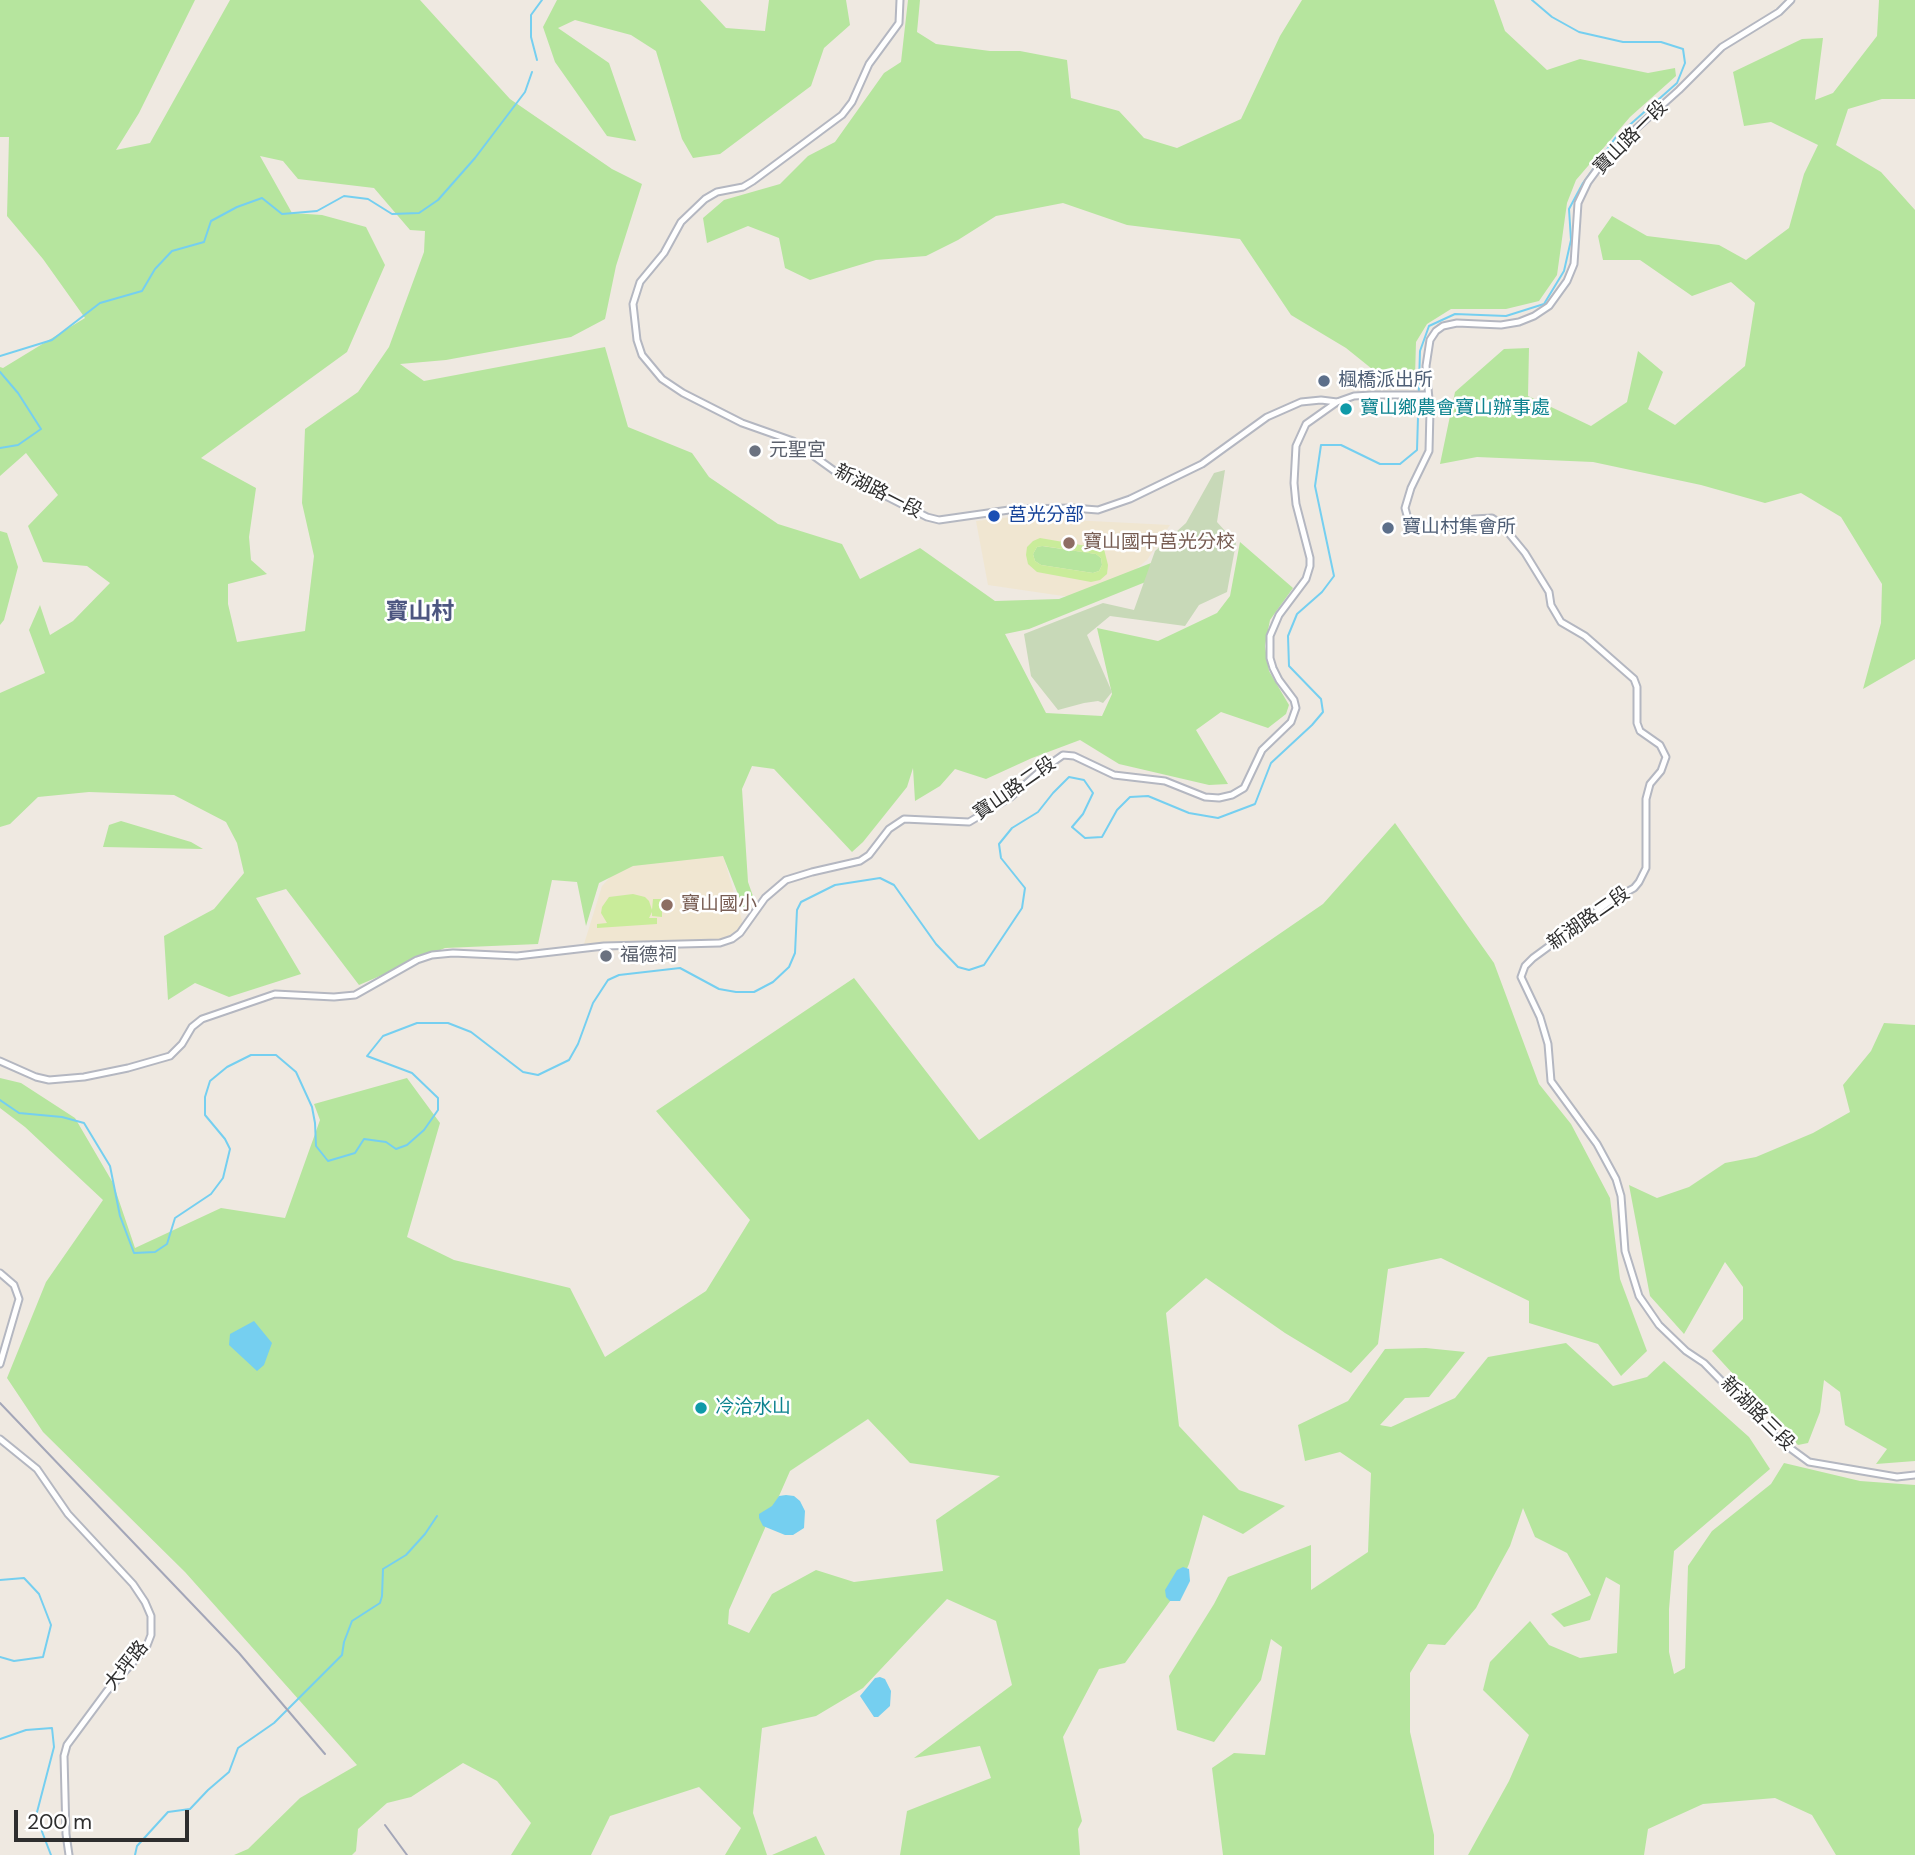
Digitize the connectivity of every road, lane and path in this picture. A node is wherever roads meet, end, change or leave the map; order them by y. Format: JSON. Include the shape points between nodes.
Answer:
{"nodes":[{"id":1,"x":900,"y":0,"type":"edge"},
{"id":2,"x":1791,"y":0,"type":"edge"},
{"id":3,"x":1429,"y":395,"type":"junction"},
{"id":4,"x":1337,"y":402,"type":"junction"},
{"id":5,"x":0,"y":1061,"type":"edge"},
{"id":6,"x":0,"y":1273,"type":"edge"},
{"id":7,"x":1686,"y":1351,"type":"joint"},
{"id":8,"x":0,"y":1364,"type":"edge"},
{"id":9,"x":0,"y":1440,"type":"edge"},
{"id":10,"x":1915,"y":1475,"type":"edge"},
{"id":11,"x":69,"y":1855,"type":"edge"}],
"edges":[{"from":1,"to":4,"type":"street","name":"新湖路一段","via":[[899,23],[869,64],[842,115],[753,181],[705,199],[681,222],[640,282],[633,304],[637,340],[642,355],[662,379],[742,423],[793,441],[847,480],[939,520],[1016,509],[1098,510],[1202,464],[1284,408],[1301,402]]},
{"from":2,"to":3,"type":"street","name":"寶山路一段","via":[[1722,47],[1602,163],[1581,193],[1574,264],[1549,306],[1519,322],[1457,323],[1436,331],[1426,358]]},
{"from":3,"to":4,"type":"street","name":"新湖路一段","via":[[1372,394]]},
{"from":3,"to":7,"type":"street","name":"新湖路二段","via":[[1429,451],[1406,500],[1409,519],[1430,528],[1492,518],[1502,525],[1549,592],[1561,622],[1585,636],[1634,679],[1640,731],[1660,745],[1666,757],[1646,799],[1646,867],[1639,882],[1533,958],[1521,976],[1548,1044],[1551,1081],[1597,1144],[1616,1179],[1625,1251],[1639,1296],[1659,1325]]},
{"from":4,"to":5,"type":"street","name":"寶山路二段","via":[[1306,424],[1296,446],[1296,504],[1310,573],[1279,615],[1270,636],[1273,668],[1296,708],[1291,722],[1262,750],[1244,788],[1232,795],[1205,797],[1165,781],[1114,775],[1063,755],[1011,797],[969,822],[904,819],[860,862],[786,880],[765,898],[740,933],[720,943],[604,946],[517,956],[432,955],[355,995],[334,998],[275,993],[202,1019],[170,1056],[128,1068],[48,1080]]},
{"from":6,"to":8,"type":"street","via":[[14,1285],[19,1298]]},
{"from":7,"to":10,"type":"street","name":"新湖路三段","via":[[1704,1363],[1779,1440],[1809,1462]]},
{"from":9,"to":11,"type":"street","name":"大坪路","via":[[37,1469],[68,1514],[133,1584],[152,1616],[146,1648],[67,1745]]}]}
